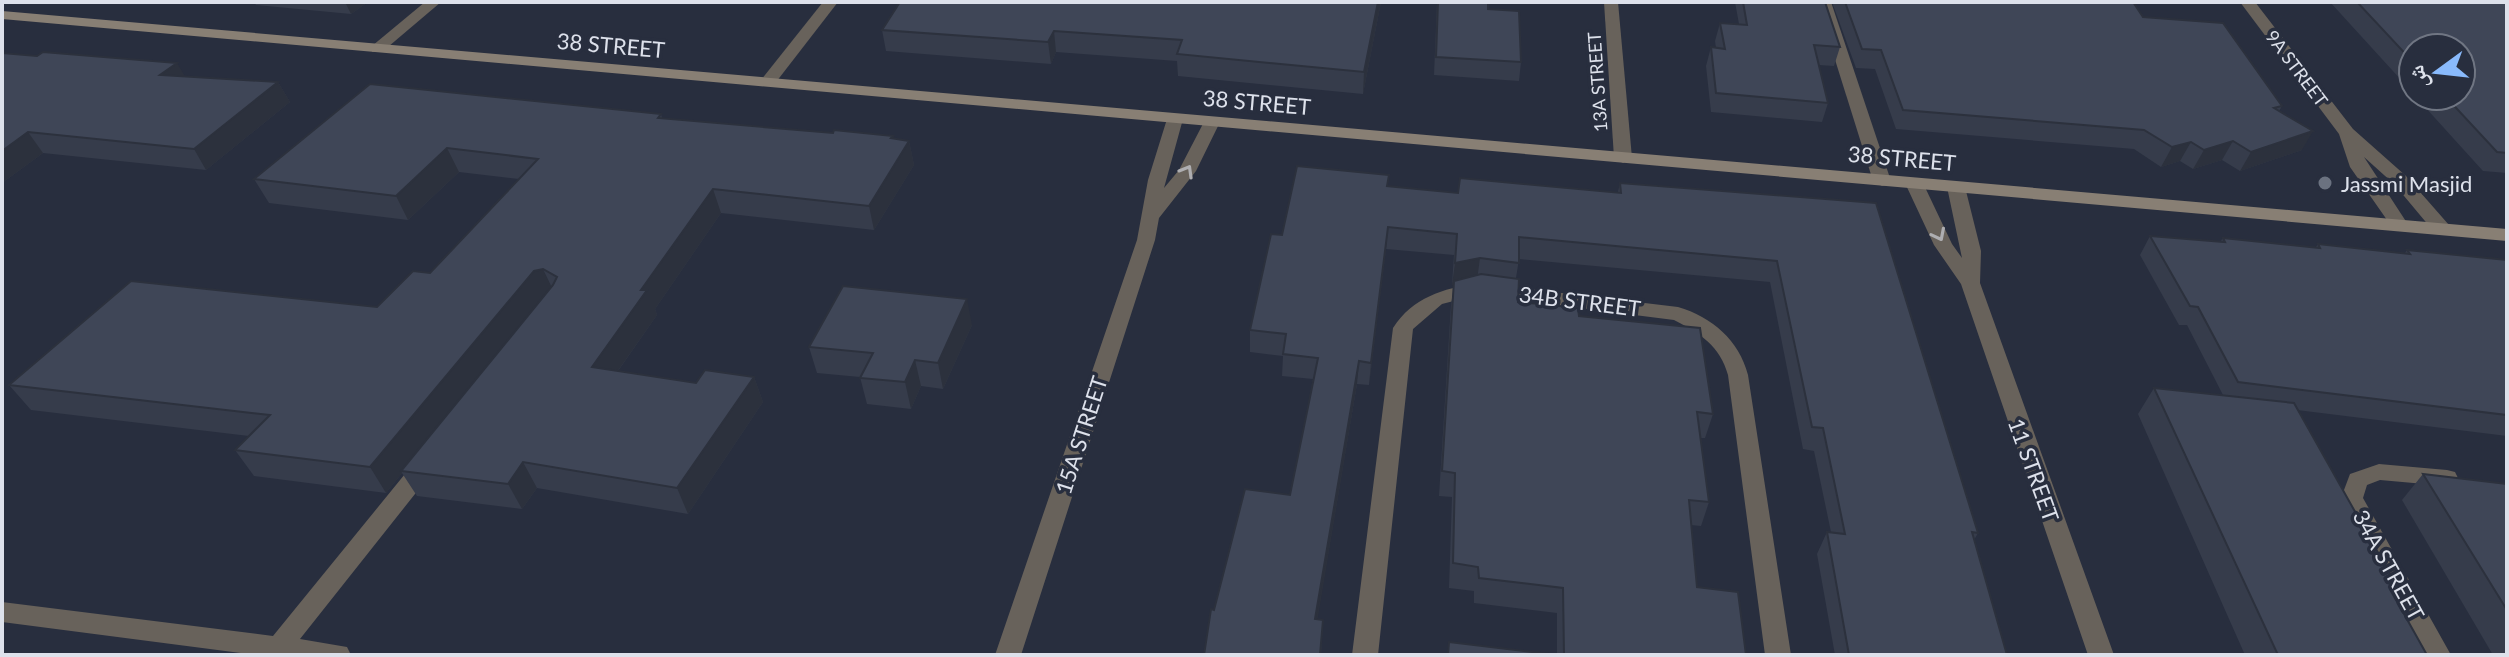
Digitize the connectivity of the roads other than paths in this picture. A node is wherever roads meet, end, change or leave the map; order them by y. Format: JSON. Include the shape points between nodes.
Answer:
{"nodes":[{"id":1,"x":434,"y":2,"type":"edge"},
{"id":2,"x":831,"y":2,"type":"edge"},
{"id":3,"x":1611,"y":2,"type":"edge"},
{"id":4,"x":1824,"y":2,"type":"edge"},
{"id":5,"x":2247,"y":2,"type":"edge"},
{"id":6,"x":2,"y":15,"type":"edge"},
{"id":7,"x":377,"y":49,"type":"junction"},
{"id":8,"x":767,"y":83,"type":"junction"},
{"id":9,"x":1175,"y":119,"type":"junction"},
{"id":10,"x":1212,"y":122,"type":"junction"},
{"id":11,"x":2347,"y":133,"type":"junction"},
{"id":12,"x":1623,"y":158,"type":"junction"},
{"id":13,"x":1882,"y":181,"type":"junction"},
{"id":14,"x":1914,"y":183,"type":"junction"},
{"id":15,"x":1956,"y":187,"type":"junction"},
{"id":16,"x":1153,"y":214,"type":"junction"},
{"id":17,"x":2400,"y":226,"type":"junction"},
{"id":18,"x":2442,"y":229,"type":"junction"},
{"id":19,"x":2507,"y":235,"type":"edge"},
{"id":20,"x":1970,"y":283,"type":"junction"},
{"id":21,"x":436,"y":450,"type":"edge"},
{"id":22,"x":2466,"y":480,"type":"edge"},
{"id":23,"x":2,"y":612,"type":"edge"},
{"id":24,"x":278,"y":648,"type":"junction"},
{"id":25,"x":338,"y":655,"type":"edge"},
{"id":26,"x":1008,"y":655,"type":"edge"},
{"id":27,"x":1365,"y":655,"type":"edge"},
{"id":28,"x":1778,"y":655,"type":"edge"},
{"id":29,"x":2101,"y":655,"type":"edge"},
{"id":30,"x":2438,"y":655,"type":"edge"}],
"edges":[{"from":1,"to":7,"type":"street"},
{"from":2,"to":8,"type":"street"},
{"from":3,"to":12,"type":"street","name":"13A STREET"},
{"from":4,"to":13,"type":"street"},
{"from":5,"to":11,"type":"street","name":"9A STREET"},
{"from":6,"to":7,"type":"street","name":"38 STREET"},
{"from":7,"to":8,"type":"street","name":"38 STREET"},
{"from":8,"to":9,"type":"street","name":"38 STREET"},
{"from":9,"to":10,"type":"street","name":"38 STREET"},
{"from":9,"to":16,"type":"street","name":"15A STREET"},
{"from":10,"to":12,"type":"street","name":"38 STREET"},
{"from":16,"to":10,"type":"street","name":"15A STREET","one_way":true,"via":[[1187,171]]},
{"from":11,"to":17,"type":"street","name":"9A STREET","via":[[2359,167]]},
{"from":11,"to":18,"type":"street","name":"9A STREET","via":[[2390,170]]},
{"from":12,"to":13,"type":"street","name":"38 STREET"},
{"from":13,"to":14,"type":"street","name":"38 STREET"},
{"from":14,"to":15,"type":"street","name":"38 STREET"},
{"from":14,"to":20,"type":"street","name":"11 STREET","one_way":true,"via":[[1943,245]]},
{"from":15,"to":17,"type":"street","name":"38 STREET"},
{"from":15,"to":20,"type":"street","name":"11 STREET","via":[[1972,251]]},
{"from":16,"to":26,"type":"street","name":"15A STREET"},
{"from":17,"to":18,"type":"street","name":"38 STREET"},
{"from":18,"to":19,"type":"street","name":"38 STREET"},
{"from":20,"to":29,"type":"street","name":"11 STREET"},
{"from":21,"to":24,"type":"street"},
{"from":22,"to":30,"type":"street","name":"34A STREET","via":[[2379,472],[2358,480],[2352,498]]},
{"from":23,"to":24,"type":"street"},
{"from":24,"to":25,"type":"street"},
{"from":27,"to":28,"type":"street","name":"34B STREET","via":[[1403,328],[1419,308],[1444,294],[1477,289],[1678,314],[1724,341],[1738,375]]}]}
